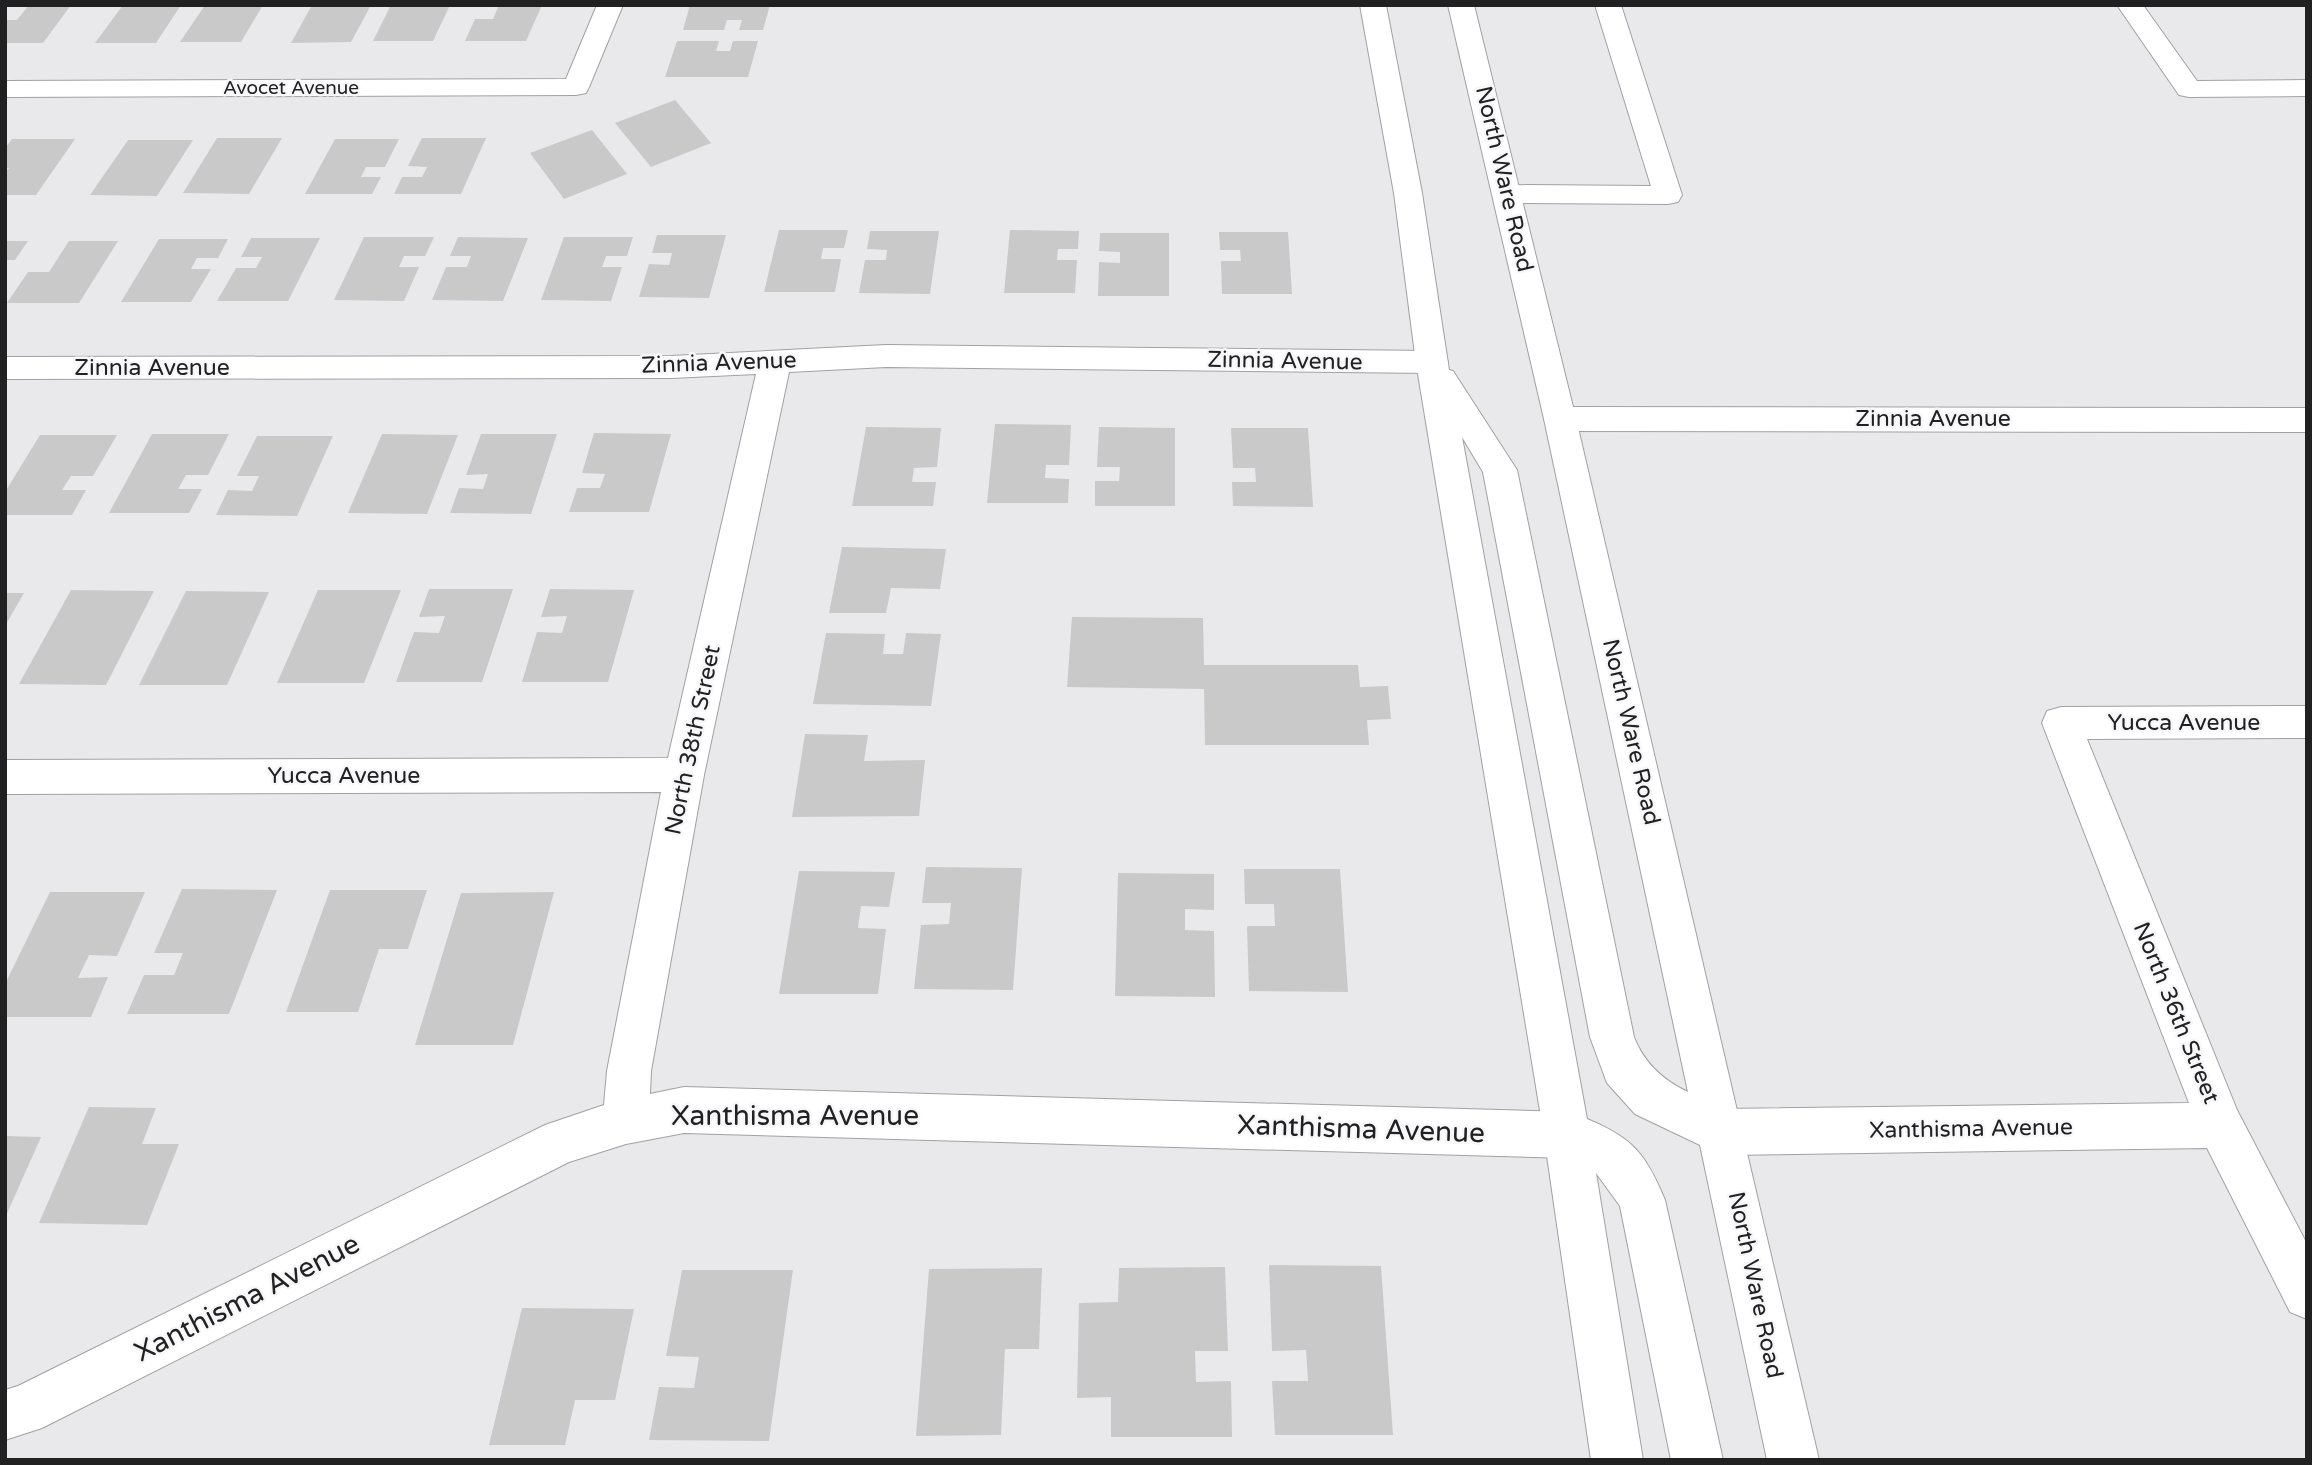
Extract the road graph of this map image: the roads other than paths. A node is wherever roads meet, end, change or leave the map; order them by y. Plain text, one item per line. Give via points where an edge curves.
1 (610, 5) edge
2 (1373, 5) edge
3 (1461, 5) edge
4 (1608, 5) edge
5 (2130, 5) edge
6 (2307, 88) edge
7 (5, 89) edge
8 (1508, 194) junction
9 (775, 362) junction
10 (1432, 362) junction
11 (5, 368) edge
12 (1560, 419) junction
13 (2307, 420) edge
14 (2307, 722) edge
15 (2061, 723) joint
16 (684, 775) junction
17 (5, 777) edge
18 (626, 1121) junction
19 (2220, 1125) junction
20 (1722, 1132) junction
21 (1567, 1135) junction
22 (2307, 1295) edge
23 (5, 1415) edge
24 (1617, 1460) edge
25 (1697, 1460) edge
26 (1793, 1460) edge

1 - 7 street, Avocet Avenue via 576,88
2 - 10 street via 1408,193
3 - 8 street, North Ware Road
4 - 8 street via 1668,195
5 - 6 street via 2189,89
8 - 12 street, North Ware Road
9 - 10 street, Zinnia Avenue via 900,356
9 - 11 street, Zinnia Avenue via 671,367
9 - 16 street, North 38th Street
10 - 20 street via 1500,470 1615,1047 1623,1067 1651,1098
10 - 21 street
12 - 13 street, Zinnia Avenue
12 - 20 street, North Ware Road
14 - 15 street, Yucca Avenue
15 - 19 street, North 36th Street
16 - 17 street, Yucca Avenue
16 - 18 street, North 38th Street via 629,1071
18 - 21 street, Xanthisma Avenue via 684,1110
18 - 23 street, Xanthisma Avenue via 561,1141
19 - 20 street, Xanthisma Avenue
19 - 22 street, North 36th Street
20 - 26 street, North Ware Road
21 - 24 street
21 - 25 street, Xanthisma Avenue via 1602,1146 1625,1169 1642,1200

